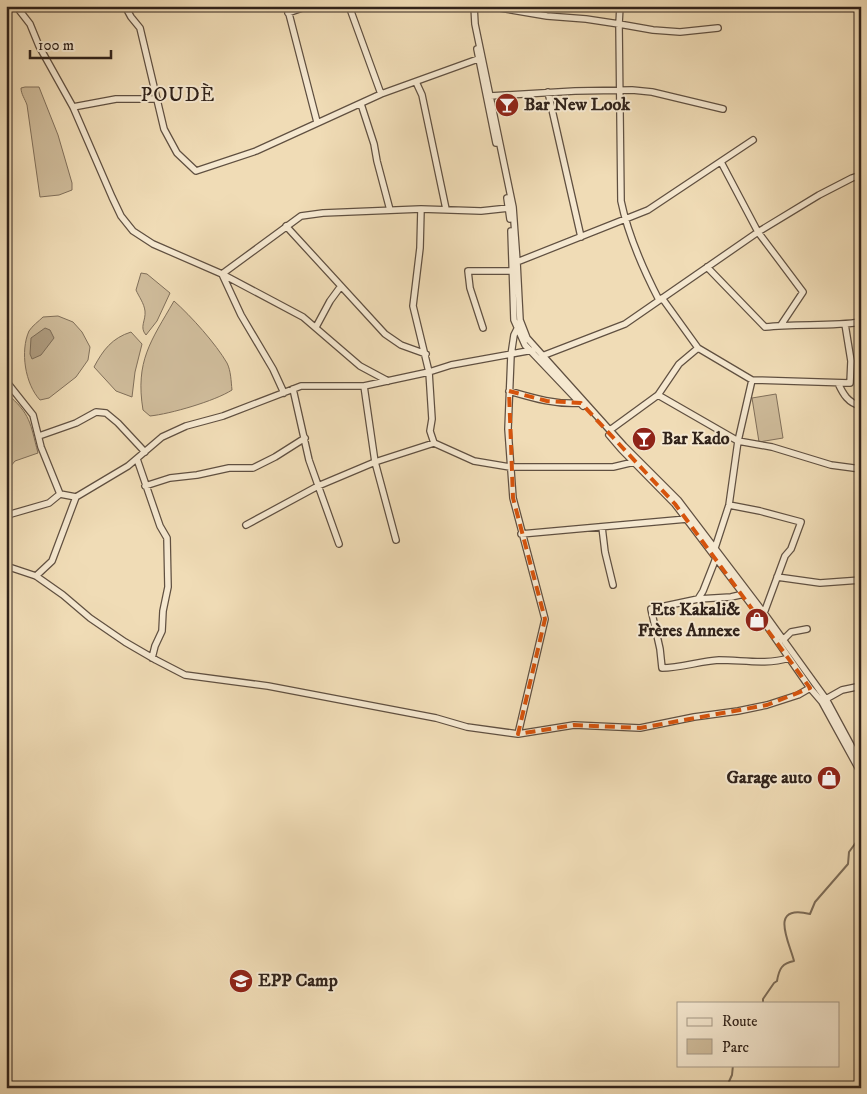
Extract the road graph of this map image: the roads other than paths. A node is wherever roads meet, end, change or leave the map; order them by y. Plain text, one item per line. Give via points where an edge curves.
1 (16, 6) edge
2 (126, 6) edge
3 (308, 6) edge
4 (349, 6) edge
5 (474, 6) edge
6 (488, 6) edge
7 (620, 6) edge
8 (288, 9) edge
9 (475, 24) junction
10 (619, 24) junction
11 (718, 28) dead end
12 (478, 59) junction
13 (416, 82) junction
14 (620, 90) junction
15 (548, 92) junction
16 (381, 94) junction
17 (490, 96) junction
18 (157, 99) junction
19 (361, 104) junction
20 (73, 107) junction
21 (723, 109) dead end
22 (317, 122) junction
23 (753, 140) dead end
24 (721, 162) junction
25 (861, 175) edge
26 (509, 208) junction
27 (421, 209) junction
28 (446, 209) junction
29 (390, 210) junction
30 (625, 220) junction
31 (286, 226) junction
32 (758, 232) junction
33 (581, 237) junction
34 (518, 262) junction
35 (707, 267) junction
36 (513, 271) junction
37 (222, 274) junction
38 (342, 286) junction
39 (661, 299) junction
40 (861, 322) edge
41 (845, 324) junction
42 (782, 325) junction
43 (316, 327) junction
44 (483, 328) dead end
45 (517, 329) junction
46 (698, 348) junction
47 (533, 350) junction
48 (426, 354) junction
49 (511, 355) junction
50 (542, 356) junction
51 (429, 372) junction
52 (752, 380) junction
53 (6, 381) edge
54 (388, 381) junction
55 (838, 383) junction
56 (364, 386) junction
57 (293, 389) junction
58 (509, 391) junction
59 (284, 392) junction
60 (658, 395) junction
61 (581, 403) junction
62 (861, 406) edge
63 (610, 430) junction
64 (39, 436) junction
65 (305, 438) junction
66 (738, 441) junction
67 (434, 443) junction
68 (145, 452) junction
69 (137, 459) junction
70 (375, 462) junction
71 (634, 462) junction
72 (510, 467) junction
73 (861, 469) edge
74 (146, 486) junction
75 (318, 486) junction
76 (60, 494) junction
77 (76, 497) junction
78 (729, 505) junction
79 (6, 519) edge
80 (687, 519) junction
81 (246, 525) dead end
82 (602, 528) junction
83 (521, 534) junction
84 (396, 540) dead end
85 (339, 544) dead end
86 (715, 548) junction
87 (716, 558) junction
88 (6, 566) edge
89 (36, 576) junction
90 (777, 577) junction
91 (861, 580) edge
92 (613, 585) dead end
93 (744, 594) junction
94 (698, 599) junction
95 (764, 613) junction
96 (807, 629) dead end
97 (783, 640) junction
98 (152, 658) junction
99 (789, 658) junction
100 (861, 686) edge
101 (810, 688) junction
102 (826, 699) junction
103 (518, 734) junction
104 (861, 764) edge
105 (861, 773) edge

1 - 20 street via 30,24
2 - 18 street via 140,28
3 - 8 street
4 - 16 street
5 - 9 street
6 - 10 street
7 - 10 street
8 - 22 street
9 - 12 street
9 - 17 street
10 - 11 street via 680,32
10 - 14 street
12 - 13 street
12 - 26 street
13 - 16 street
13 - 28 street via 422,95
14 - 15 street
14 - 21 street via 652,92
14 - 30 street via 621,201
15 - 17 street
15 - 33 street
16 - 19 street
17 - 34 street via 513,207
18 - 20 street via 116,99
18 - 22 street via 164,129 177,153 196,171 256,151
19 - 22 street
19 - 29 street
20 - 37 street via 112,197 133,231 153,244
23 - 24 street
24 - 30 street via 648,210
24 - 32 street
25 - 32 street via 819,195
26 - 28 street via 481,211
26 - 36 street
27 - 28 street
27 - 29 street
27 - 48 street via 413,306
29 - 31 street via 307,215
30 - 33 street
30 - 39 street via 645,273
31 - 37 street
31 - 38 street
32 - 35 street
32 - 42 street via 803,292
33 - 34 street
34 - 47 street via 520,320
35 - 39 street
35 - 42 street via 765,327
36 - 44 street via 468,271
36 - 45 street
37 - 43 street via 280,303
37 - 59 street
38 - 43 street
38 - 48 street via 384,334 401,345
39 - 46 street
39 - 50 street via 625,324
40 - 41 street
41 - 42 street
41 - 55 street via 851,362 850,383
43 - 54 street via 360,366
45 - 47 street
45 - 49 street
46 - 52 street
46 - 60 street via 679,364
47 - 49 street
47 - 50 street
47 - 61 street
48 - 51 street
49 - 51 street via 498,355
49 - 58 street
50 - 63 street
51 - 54 street
51 - 67 street via 430,431
52 - 55 street
52 - 66 street
53 - 64 street via 33,415
54 - 56 street
55 - 62 street via 845,397
56 - 57 street via 317,385
56 - 70 street
57 - 59 street
57 - 65 street
58 - 61 street via 547,402
58 - 72 street
59 - 68 street via 223,416 186,426 162,437
60 - 63 street
60 - 66 street
61 - 71 street
63 - 86 street via 678,500
64 - 68 street via 96,412 106,413
64 - 76 street
65 - 74 street via 252,468 229,468 164,479
65 - 75 street
66 - 73 street via 772,447 831,465
66 - 78 street
67 - 70 street
67 - 72 street via 474,461
68 - 69 street
69 - 74 street
69 - 77 street
70 - 75 street
70 - 84 street
71 - 72 street via 613,467
71 - 80 street
72 - 83 street
74 - 98 street via 167,538 168,587 162,631
75 - 81 street
75 - 85 street
76 - 77 street
76 - 79 street via 49,503 11,514
77 - 89 street via 52,561
78 - 86 street
78 - 90 street via 800,522
80 - 82 street
80 - 87 street
82 - 83 street
82 - 92 street
83 - 103 street via 545,618
86 - 95 street
87 - 93 street
87 - 94 street
88 - 89 street
89 - 98 street via 90,618
90 - 91 street via 820,582
90 - 95 street
93 - 94 street
93 - 99 street
94 - 99 street via 651,608 662,668 719,660 764,662
95 - 97 street
96 - 97 street via 791,632
97 - 102 street
98 - 103 street via 185,675 268,686 436,718 467,728
99 - 101 street
100 - 102 street via 842,690
101 - 103 street via 798,695 760,706 640,728 574,725
101 - 105 street via 822,702
102 - 104 street

